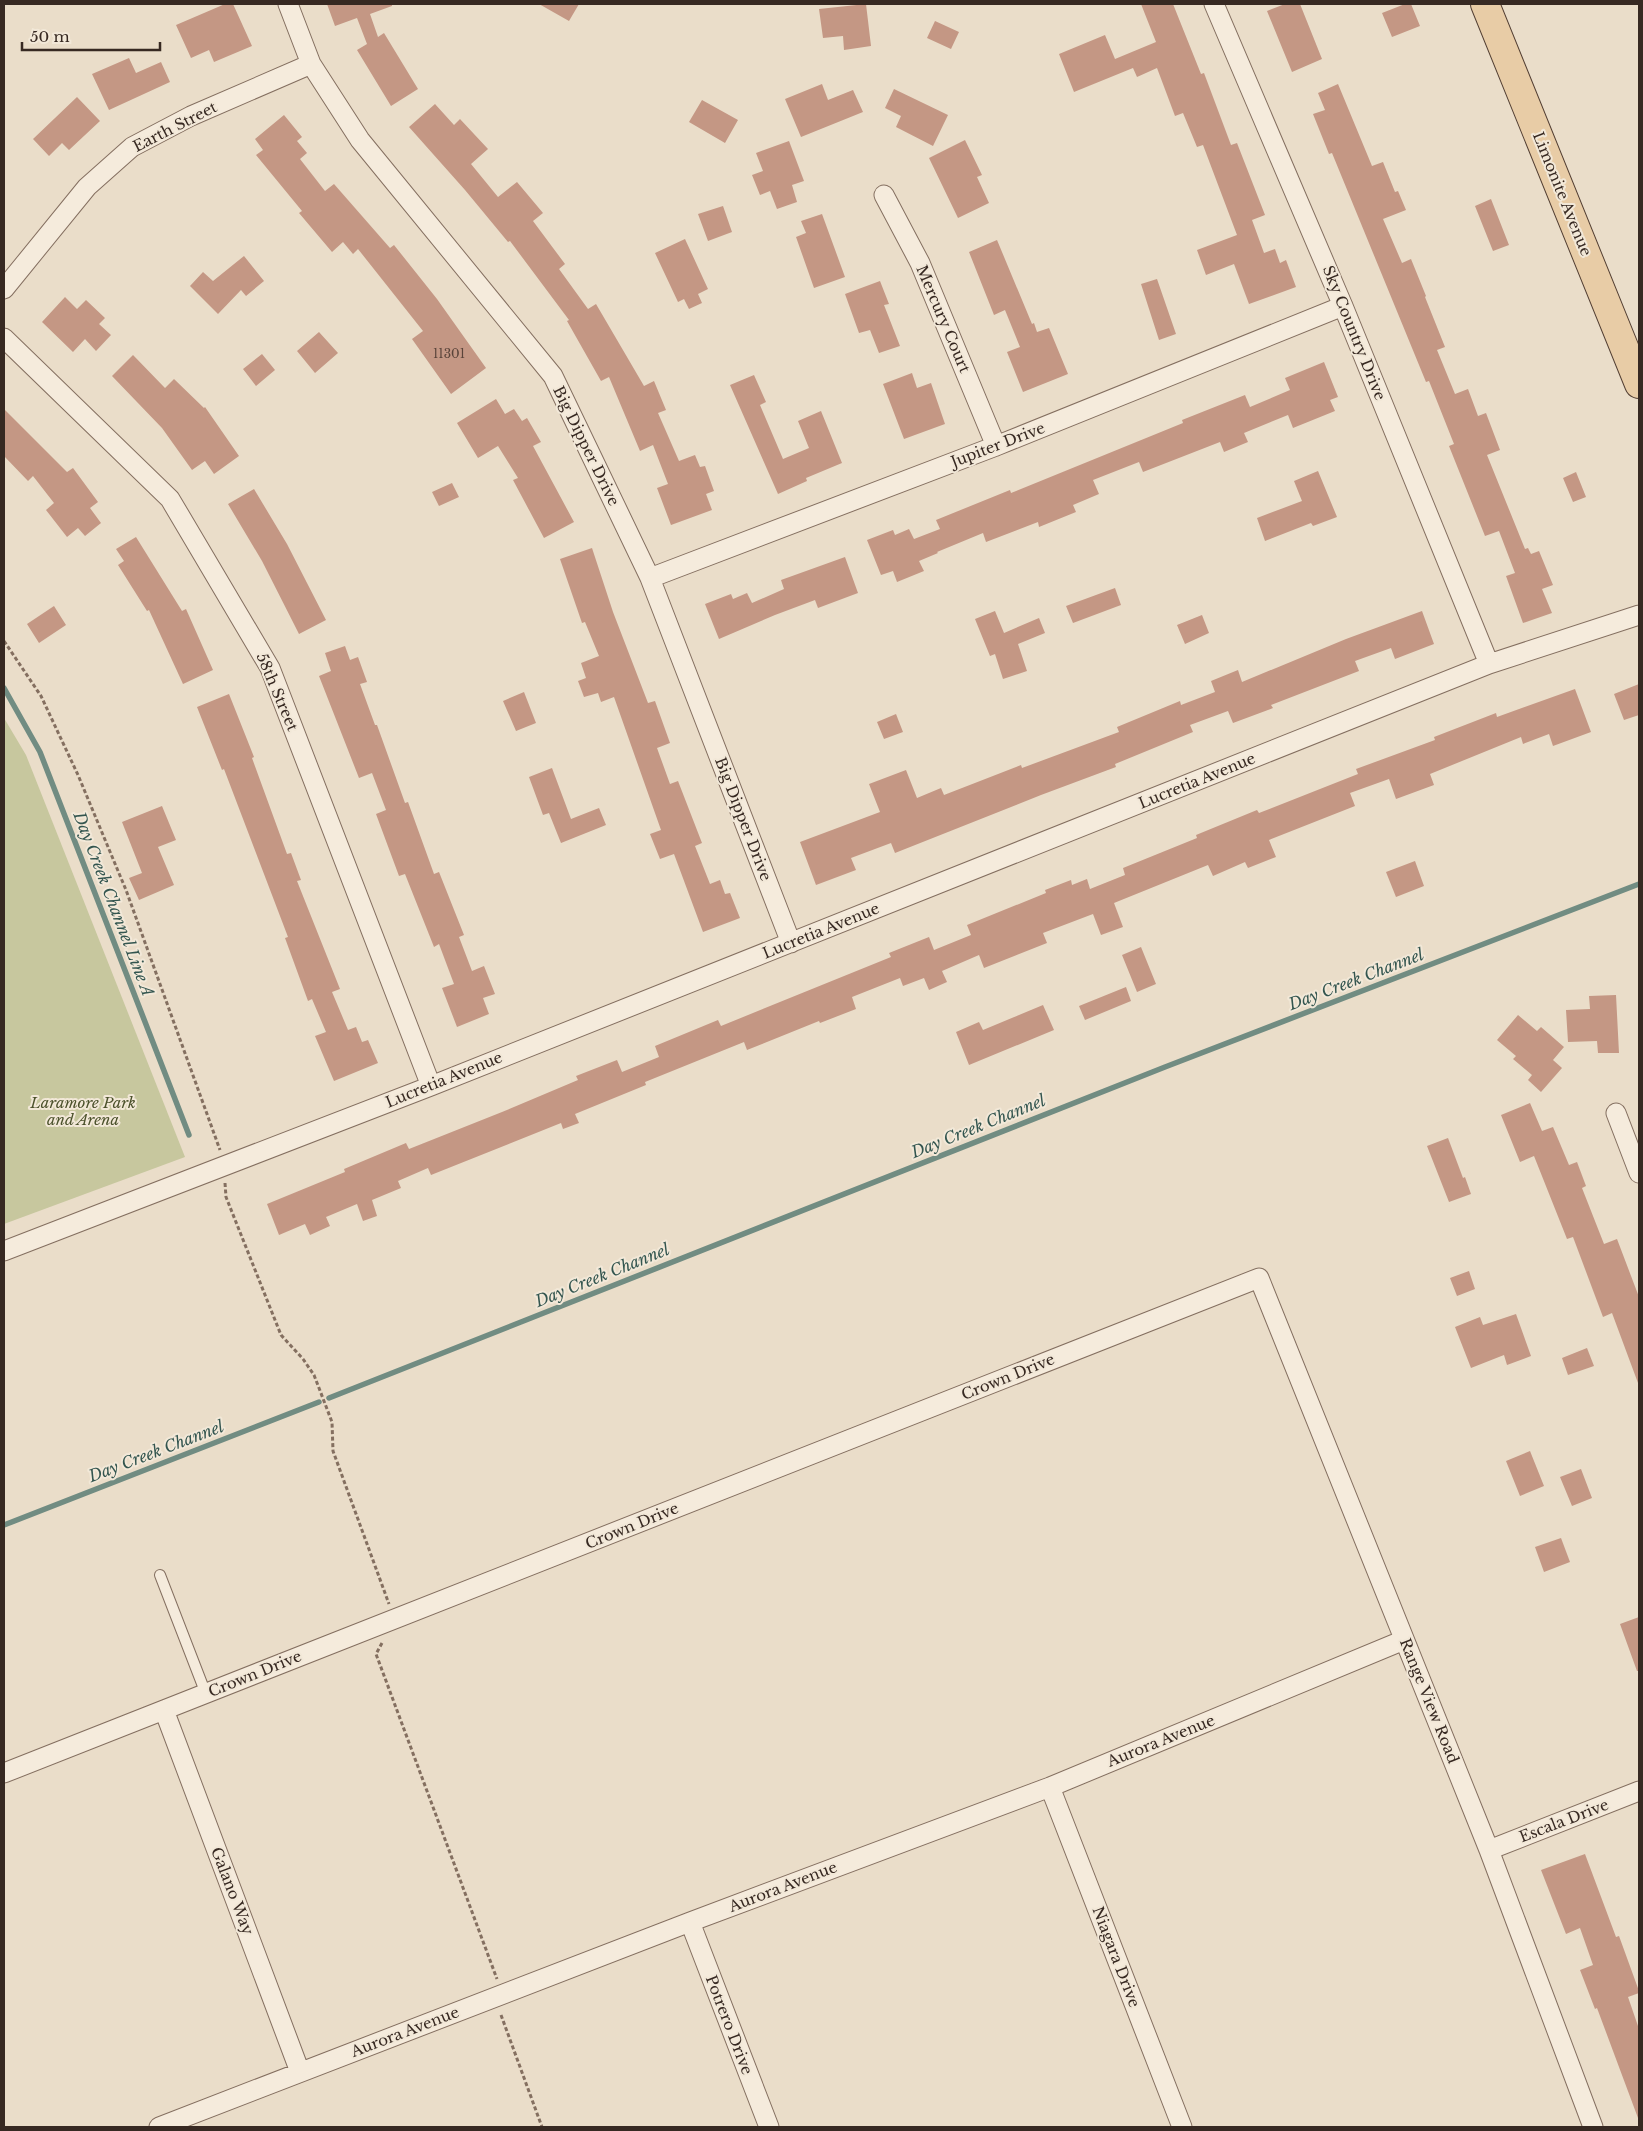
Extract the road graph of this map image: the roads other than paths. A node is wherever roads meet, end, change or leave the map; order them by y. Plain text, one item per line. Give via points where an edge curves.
1 (288, 4) edge
2 (1214, 4) edge
3 (1485, 4) edge
4 (311, 64) junction
5 (884, 195) dead end
6 (4, 289) edge
7 (1343, 306) junction
8 (4, 338) edge
9 (1639, 384) edge
10 (996, 446) junction
11 (650, 578) junction
12 (1639, 615) edge
13 (1489, 664) junction
14 (791, 943) junction
15 (431, 1086) junction
16 (1616, 1113) dead end
17 (1639, 1173) edge
18 (4, 1251) edge
19 (1259, 1278) joint
20 (160, 1575) dead end
21 (1404, 1640) junction
22 (206, 1694) junction
23 (164, 1710) junction
24 (4, 1773) edge
25 (1050, 1786) junction
26 (1639, 1791) edge
27 (1489, 1850) junction
28 (690, 1922) junction
29 (300, 2072) junction
30 (159, 2127) edge
31 (769, 2127) edge
32 (1182, 2127) edge
33 (1593, 2127) edge

1 - 4 street, Big Dipper Drive
2 - 7 street, Sky Country Drive
3 - 9 main road, Limonite Avenue
4 - 6 street, Earth Street via 191,116 132,147 87,188
4 - 11 street, Big Dipper Drive via 360,140 553,376
5 - 10 street, Mercury Court via 920,263
7 - 10 street, Jupiter Drive
7 - 13 street, Sky Country Drive
8 - 15 street, 58th Street via 170,500 270,668
10 - 11 street, Jupiter Drive
11 - 14 street, Big Dipper Drive
12 - 13 street, Lucretia Avenue
13 - 14 street, Lucretia Avenue
14 - 15 street, Lucretia Avenue
15 - 18 street, Lucretia Avenue
16 - 17 street
19 - 21 street, Range View Road
19 - 22 street, Crown Drive
20 - 22 lane
21 - 25 street, Aurora Avenue
21 - 27 street, Range View Road
22 - 23 street, Crown Drive
23 - 24 street, Crown Drive
23 - 29 street, Galano Way
25 - 28 street, Aurora Avenue
25 - 32 street, Niagara Drive
26 - 27 street, Escala Drive
27 - 33 street, Range View Road
28 - 29 street, Aurora Avenue
28 - 31 street, Potrero Drive
29 - 30 street, Aurora Avenue

